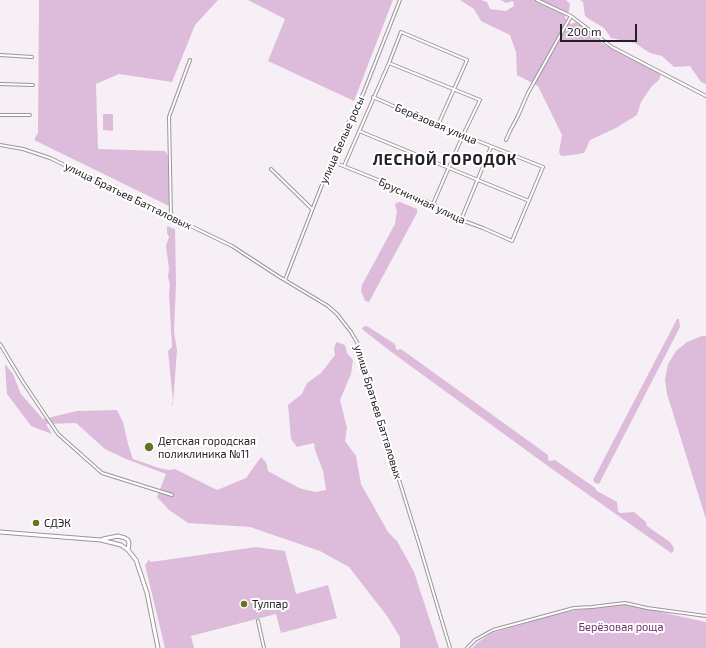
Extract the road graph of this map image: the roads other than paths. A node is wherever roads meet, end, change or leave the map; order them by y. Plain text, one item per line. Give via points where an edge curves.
1 (399, 0) edge
2 (537, 0) edge
3 (571, 16) junction
4 (0, 55) edge
5 (32, 57) dead end
6 (190, 60) dead end
7 (389, 64) junction
8 (0, 84) edge
9 (33, 85) dead end
10 (454, 89) junction
11 (706, 96) edge
12 (373, 97) junction
13 (0, 115) edge
14 (30, 115) dead end
15 (438, 125) junction
16 (359, 131) junction
17 (463, 135) junction
18 (506, 140) dead end
19 (0, 145) edge
20 (491, 146) junction
21 (332, 161) junction
22 (344, 166) junction
23 (271, 169) dead end
24 (449, 169) junction
25 (478, 180) junction
26 (529, 201) junction
27 (433, 204) junction
28 (312, 209) junction
29 (171, 217) junction
30 (461, 220) junction
31 (285, 280) junction
32 (0, 344) edge
33 (172, 495) dead end
34 (0, 532) edge
35 (101, 540) junction
36 (128, 550) junction
37 (706, 616) edge
38 (258, 621) dead end
39 (158, 648) edge
40 (264, 648) edge
41 (450, 648) edge
42 (467, 648) edge

1 - 21 street, улица Белые росы via 363,94 352,112
2 - 3 street
3 - 11 street via 612,47
3 - 18 street via 528,93
4 - 5 street
6 - 29 street via 169,117
7 - 10 street
7 - 10 street via 401,32 467,60
7 - 12 street
8 - 9 street
10 - 15 street
10 - 17 street via 480,100
12 - 15 street, Берёзовая улица
12 - 16 street
13 - 14 street
15 - 17 street, Берёзовая улица
16 - 22 street
16 - 24 street
17 - 20 street, Берёзовая улица
17 - 24 street
19 - 29 street, улица Братьев Батталовых via 50,158
20 - 25 street
20 - 26 street, Берёзовая улица via 543,167
21 - 22 street, Брусничная улица
21 - 28 street, улица Белые росы
22 - 27 street, Брусничная улица
23 - 28 street
24 - 25 street
24 - 27 street
25 - 26 street
25 - 30 street
26 - 30 street, Брусничная улица via 512,241
27 - 30 street, Брусничная улица
28 - 31 street, улица Белые росы
29 - 31 street, улица Братьев Батталовых via 232,246
31 - 41 street, улица Братьев Батталовых via 328,306 337,314 358,344
32 - 33 street via 58,434 102,473
34 - 35 street
35 - 36 street via 121,545
35 - 36 street via 118,536 125,538 130,543
36 - 39 street via 136,560 147,593
37 - 42 street via 625,603 574,608 493,630 475,640
38 - 40 street

